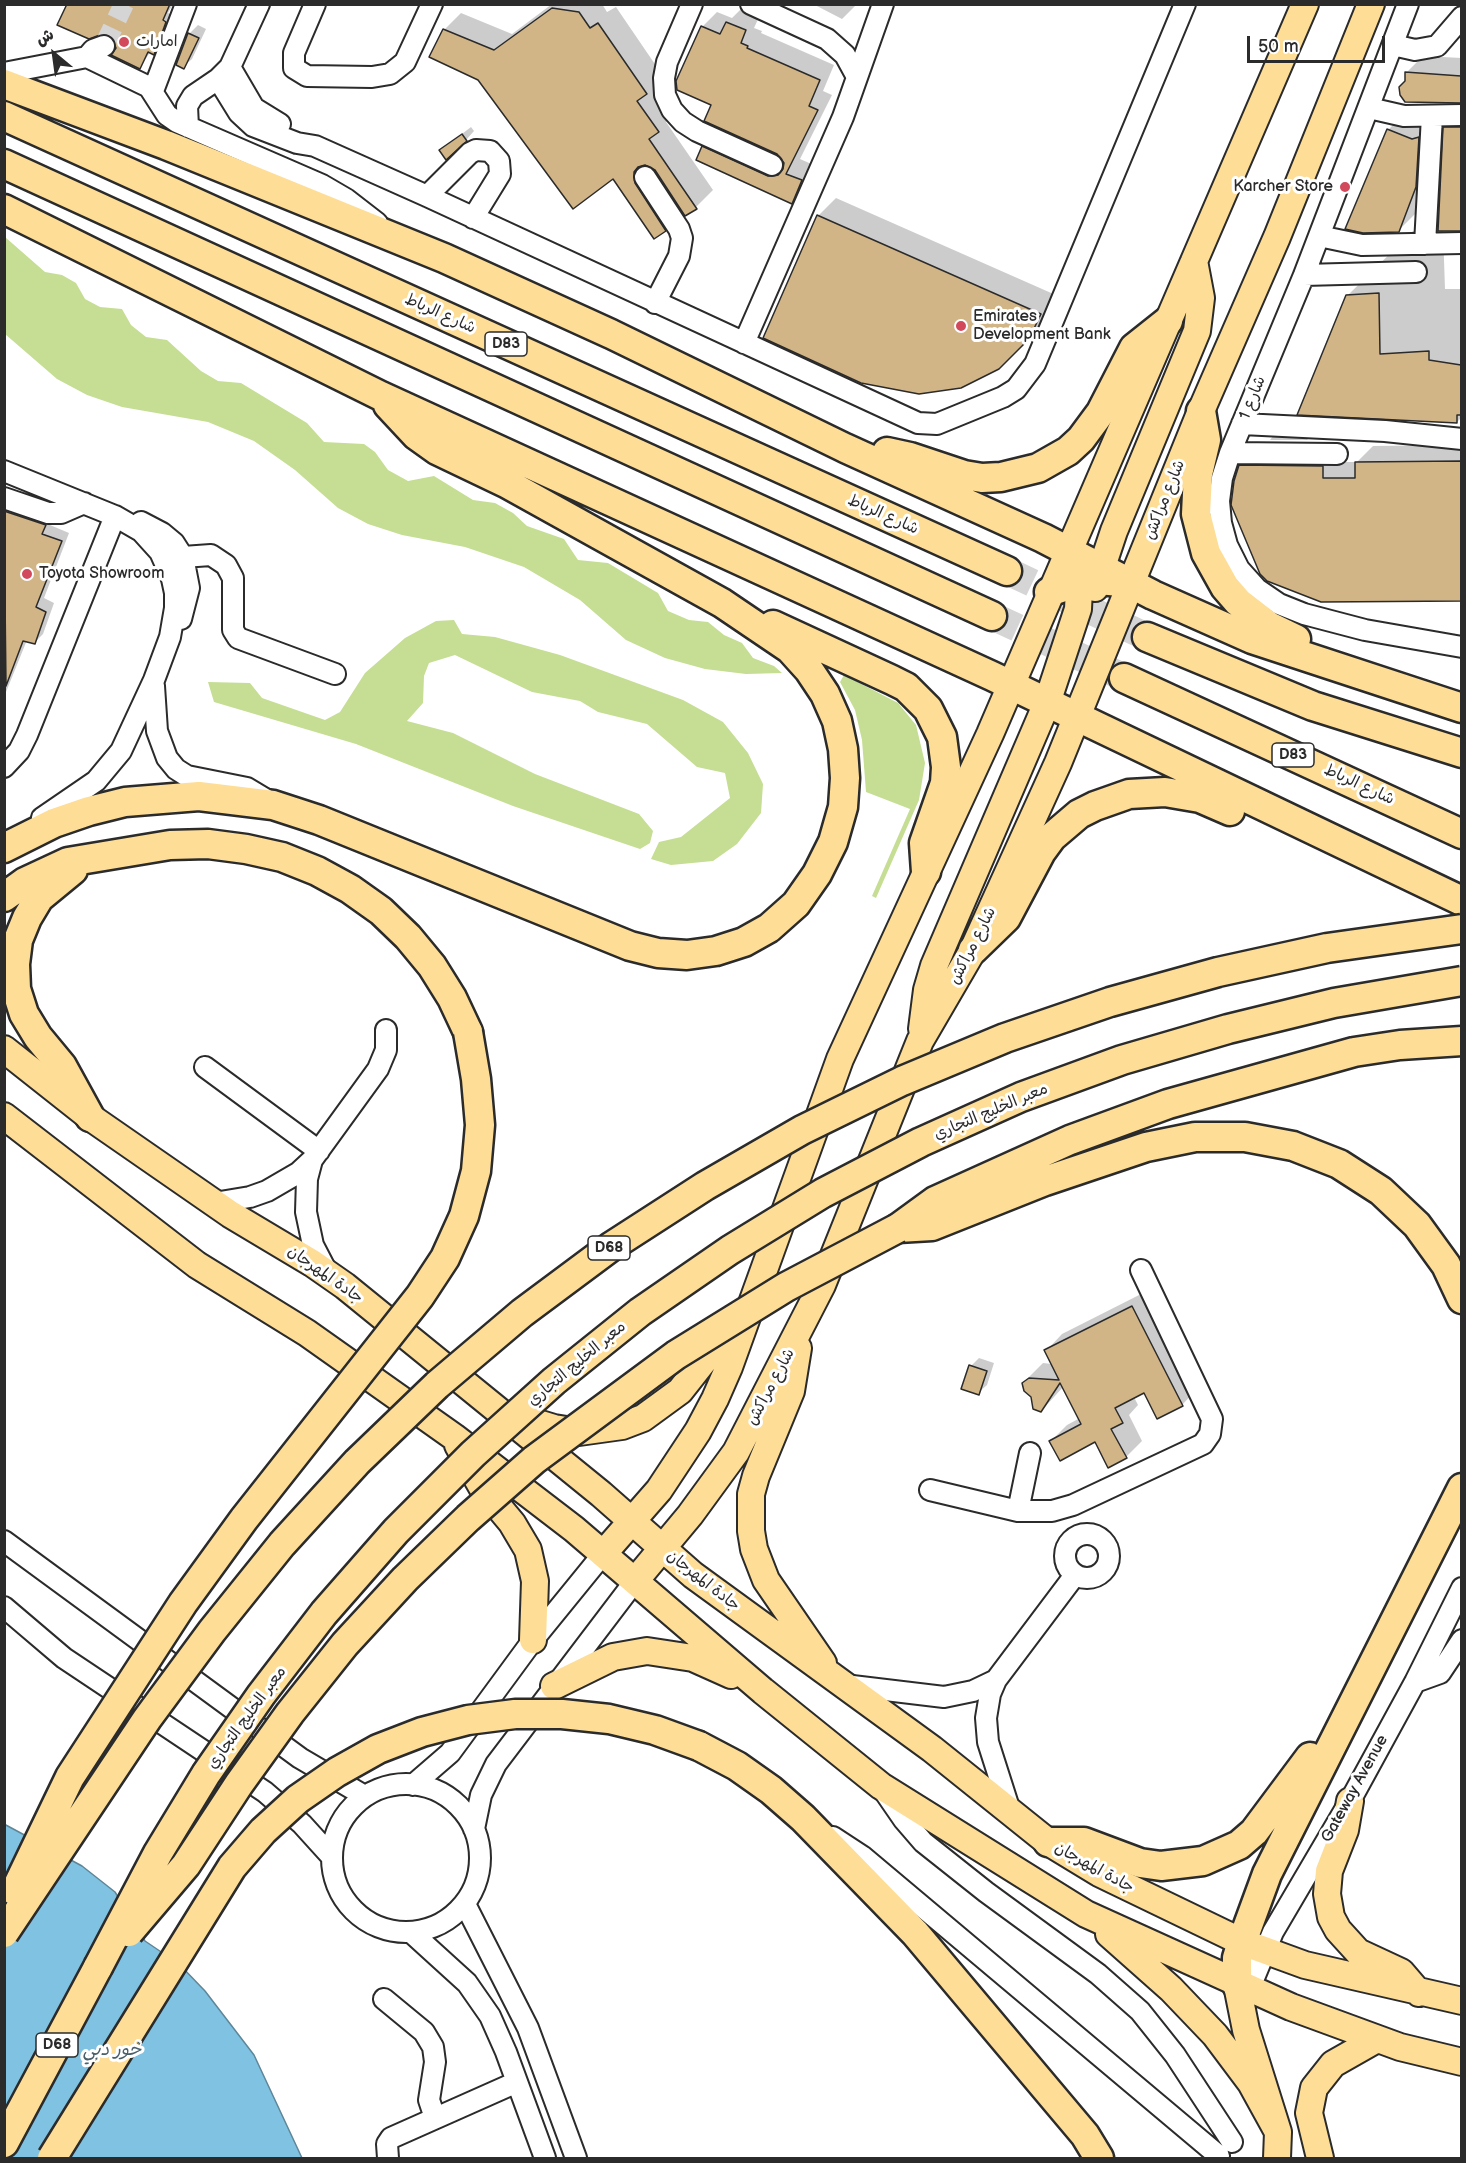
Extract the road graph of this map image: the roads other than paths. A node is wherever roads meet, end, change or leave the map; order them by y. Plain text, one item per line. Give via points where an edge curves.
1 (186, 4) edge
2 (259, 4) edge
3 (315, 4) edge
4 (432, 4) edge
5 (692, 4) edge
6 (751, 4) edge
7 (883, 4) edge
8 (1185, 4) edge
9 (1305, 4) edge
10 (1352, 4) edge
11 (1371, 4) edge
12 (1408, 4) edge
13 (1461, 17) edge
14 (873, 30) junction
15 (826, 39) junction
16 (1393, 45) junction
17 (104, 46) tunnel mouth
18 (1351, 55) junction
19 (87, 57) junction
20 (4, 73) edge
21 (224, 73) junction
22 (857, 77) junction
23 (4, 84) edge
24 (153, 91) junction
25 (1369, 108) junction
26 (1461, 115) edge
27 (4, 116) edge
28 (1432, 116) junction
29 (188, 127) junction
30 (4, 164) edge
31 (772, 165) dead end
32 (645, 177) dead end
33 (428, 196) junction
34 (4, 209) edge
35 (472, 218) junction
36 (390, 235) junction
37 (1319, 237) junction
38 (1461, 243) edge
39 (1425, 244) junction
40 (1194, 261) junction
41 (1416, 272) dead end
42 (1304, 275) junction
43 (655, 303) junction
44 (1168, 321) junction
45 (744, 343) junction
46 (381, 396) junction
47 (1201, 411) junction
48 (1242, 424) junction
49 (1461, 440) edge
50 (845, 448) junction
51 (1230, 453) junction
52 (1336, 454) dead end
53 (4, 471) edge
54 (4, 498) edge
55 (84, 503) junction
56 (115, 516) junction
57 (1069, 552) junction
58 (183, 557) junction
59 (1007, 571) tunnel mouth
60 (1092, 576) junction
61 (1131, 584) junction
62 (1049, 592) junction
63 (722, 603) junction
64 (992, 616) tunnel mouth
65 (170, 636) junction
66 (1147, 637) tunnel mouth
67 (1461, 647) edge
68 (335, 674) dead end
69 (1124, 678) tunnel mouth
70 (154, 680) junction
71 (1011, 685) junction
72 (1401, 690) junction
73 (1047, 703) junction
74 (1461, 708) edge
75 (1076, 717) junction
76 (1461, 753) edge
77 (4, 767) edge
78 (273, 805) junction
79 (1287, 819) junction
80 (1461, 834) edge
81 (12, 844) edge
82 (99, 857) junction
83 (926, 872) junction
84 (4, 897) edge
85 (1461, 901) edge
86 (1461, 929) edge
87 (973, 950) junction
88 (1461, 981) edge
89 (386, 1030) dead end
90 (920, 1041) junction
91 (1461, 1041) edge
92 (4, 1049) edge
93 (205, 1067) dead end
94 (4, 1116) edge
95 (90, 1117) junction
96 (315, 1155) junction
97 (214, 1203) junction
98 (898, 1228) junction
99 (1141, 1270) dead end
100 (328, 1274) junction
101 (754, 1296) junction
102 (1461, 1299) edge
103 (800, 1331) junction
104 (500, 1412) junction
105 (454, 1437) junction
106 (1030, 1453) dead end
107 (1461, 1488) edge
108 (930, 1490) dead end
109 (1073, 1505) junction
110 (1018, 1511) junction
111 (632, 1521) junction
112 (1082, 1535) junction
113 (4, 1541) edge
114 (662, 1548) junction
115 (603, 1554) junction
116 (1075, 1575) junction
117 (635, 1581) junction
118 (1461, 1588) edge
119 (4, 1607) edge
120 (533, 1640) junction
121 (1461, 1640) edge
122 (996, 1680) junction
123 (1364, 1682) junction
124 (1415, 1682) junction
125 (838, 1683) junction
126 (554, 1686) junction
127 (763, 1691) junction
128 (413, 1785) junction
129 (881, 1786) junction
130 (363, 1795) junction
131 (1350, 1801) junction
132 (1010, 1811) junction
133 (803, 1818) junction
134 (474, 1829) junction
135 (1048, 1842) junction
136 (331, 1856) junction
137 (465, 1904) junction
138 (1086, 1914) junction
139 (4, 1915) edge
140 (4, 1933) edge
141 (412, 1933) junction
142 (1253, 1946) junction
143 (98, 1967) junction
144 (1243, 1988) junction
145 (1419, 1993) junction
146 (384, 1999) dead end
147 (1461, 2001) edge
148 (1377, 2039) junction
149 (1461, 2062) edge
150 (517, 2082) junction
151 (435, 2118) junction
152 (1278, 2132) junction
153 (1232, 2142) dead end
154 (4, 2143) edge
155 (1219, 2156) dead end
156 (1321, 2156) edge
157 (52, 2158) edge
158 (388, 2158) edge
159 (545, 2158) edge
160 (576, 2158) edge
161 (1099, 2158) edge
162 (1277, 2158) edge

1 - 24 street
2 - 21 street
3 - 4 street via 294,53 294,68 308,76 372,78 390,74 405,62
5 - 31 street via 664,78 665,95 672,110 697,131
6 - 15 street
7 - 14 street
8 - 45 street via 1035,364 1016,389 955,418 937,424 918,423
9 - 40 main road
10 - 18 main road
11 - 18 main road, شارع مراكش
12 - 16 street, شارع 1
13 - 16 street via 1437,46 1415,50
14 - 15 street via 851,41
14 - 22 street
15 - 22 street via 845,56
16 - 25 street, شارع 1
17 - 19 street
18 - 47 main road, شارع مراكش
19 - 20 street
19 - 24 street
21 - 29 street via 193,96 187,106
21 - 33 street via 239,113 253,126 289,141 315,146
22 - 45 street
23 - 36 highway
24 - 29 street via 167,115
25 - 28 street via 1393,115
25 - 37 street, شارع 1
26 - 28 street
27 - 59 highway, شارع الرباط / D83
28 - 39 street
29 - 36 street via 322,185
30 - 64 highway
32 - 43 street via 682,238 679,256
33 - 35 street
33 - 35 street via 470,153 490,151 499,161 500,174
34 - 46 highway
35 - 43 street
36 - 50 highway via 611,334
37 - 39 street via 1355,244
37 - 42 street, شارع 1
38 - 39 street
40 - 44 main road
40 - 60 main road via 1201,298 1197,331
41 - 42 street
42 - 48 street, شارع 1
43 - 45 street
44 - 50 highway via 1134,348 1101,412 1081,439 1038,468 982,478 901,454
44 - 57 main road
46 - 63 highway via 397,417 437,450 516,488
46 - 71 highway
47 - 61 main road, شارع مراكش
47 - 72 highway via 1206,440 1198,474 1196,514 1206,553 1225,587 1269,626
48 - 49 street via 1385,431
48 - 51 street, شارع 1
50 - 57 highway
51 - 52 street
51 - 67 street, شارع 1 via 1219,501 1221,524 1239,569 1257,589 1304,614 1365,630
53 - 55 street
54 - 55 street via 48,513 61,513
55 - 56 street
56 - 58 street via 147,524 162,533
56 - 65 street via 141,531 167,565 175,600
56 - 77 street via 27,735
57 - 60 highway
57 - 62 main road
58 - 65 street via 189,588 181,619
58 - 68 street via 211,555 226,565 233,578 233,630 238,638
60 - 61 highway
60 - 62 highway
60 - 73 main road
60 - 75 main road via 1070,663
61 - 72 highway via 1252,639
61 - 75 main road, شارع مراكش
62 - 71 main road
63 - 78 highway via 790,649 809,670 837,721 845,769 843,807 833,842 817,874 796,904 769,928 744,942 687,955 630,946
63 - 83 highway via 906,687 928,709 942,737 946,767 945,783 924,843
65 - 70 street
66 - 76 highway via 1313,706
69 - 80 highway, شارع الرباط / D83
70 - 78 street via 157,731 167,759 176,769 187,776 247,788
70 - 81 street via 128,738 109,766 81,794 48,814
71 - 73 highway
71 - 83 main road
72 - 74 highway
73 - 75 highway
73 - 90 main road via 934,966
75 - 79 highway
75 - 87 main road, شارع مراكش
78 - 81 highway via 199,796 152,799 89,811
79 - 85 highway
79 - 87 highway via 1247,817 1200,798 1165,792 1112,798 1079,814 1052,837 1006,918
82 - 84 highway via 47,869
82 - 95 highway via 55,882 39,898 18,940 15,964 16,989 24,1014 62,1066
82 - 139 highway, bridge via 170,845 208,844 273,855 317,871 381,911 437,974 468,1032 480,1125 476,1171 464,1216 445,1258 420,1296 244,1519 129,1682 61,1795
83 - 101 main road via 840,1059
86 - 140 highway, D68, bridge via 1327,948 1218,972 1110,1002 1005,1038 902,1081 802,1130 705,1185 612,1246 522,1313 437,1385 357,1462 282,1544 147,1719
87 - 90 main road, شارع مراكش
88 - 143 highway, معبر الخليج التجاري / D68, bridge via 1334,1003 1228,1029 1122,1060 1021,1097 921,1142 823,1193 640,1312 554,1381 473,1454 396,1531 324,1613 206,1774 158,1853
89 - 96 street via 386,1050 378,1069
90 - 103 main road, شارع مراكش
91 - 98 highway via 1354,1052 1168,1104 1070,1140 955,1191 928,1204
92 - 95 main road, جادة المهرجان
93 - 96 street
94 - 105 main road via 197,1265 307,1333
95 - 97 main road, جادة المهرجان
96 - 97 street via 298,1173 267,1191
96 - 100 street via 306,1212 313,1245
97 - 100 main road, جادة المهرجان
98 - 102 highway via 932,1226 1045,1181 1146,1147 1195,1137 1245,1137 1293,1146 1340,1164 1381,1191 1417,1225 1446,1265
98 - 143 highway, bridge via 786,1287 675,1355 534,1460 468,1518 345,1644 290,1713 186,1865
99 - 109 street via 1212,1419 1212,1429 1208,1440 1198,1447
100 - 104 main road, جادة المهرجان
101 - 104 main road via 680,1391 643,1418 622,1426 579,1432
101 - 111 main road via 729,1367 698,1431 659,1490
103 - 114 main road, شارع مراكش via 736,1452
103 - 125 main road via 795,1381 756,1476 751,1531 766,1580
104 - 111 main road, جادة المهرجان
105 - 115 main road
105 - 120 main road via 482,1487 528,1550 536,1581
106 - 110 street
107 - 123 highway
108 - 110 street
109 - 110 street via 1052,1511
109 - 112 street
111 - 114 main road, جادة المهرجان
111 - 115 main road
112 - 116 street via 1066,1549 1066,1564
112 - 116 street via 1102,1540 1108,1560 1096,1576
113 - 130 street via 305,1762
114 - 117 main road, شارع مراكش
114 - 125 main road, جادة المهرجان
115 - 117 main road
115 - 120 street
116 - 122 street
117 - 126 street, شارع مراكش
117 - 127 main road
118 - 124 street, Gateway Avenue
119 - 136 street via 64,1658 265,1792
120 - 128 street via 450,1753
121 - 124 street via 1440,1673
122 - 125 street via 973,1691 944,1696
122 - 132 street via 987,1706 986,1730
123 - 135 highway via 1267,1817 1239,1845 1222,1854 1182,1865 1161,1866 1140,1863 1084,1842
123 - 142 highway via 1267,1874
124 - 131 street, Gateway Avenue
125 - 132 main road, جادة المهرجان via 932,1749
126 - 127 main road via 613,1658 663,1651 693,1658
126 - 134 street, شارع مراكش via 492,1771 481,1795
127 - 129 main road
128 - 130 street via 387,1786
128 - 134 street via 442,1796 460,1810
129 - 138 main road
129 - 153 street via 923,1842 1098,1974 1140,2011 1159,2032
130 - 136 street via 339,1822
131 - 142 street, Gateway Avenue
131 - 145 main road via 1345,1830 1327,1882 1331,1917 1358,1952 1401,1972
132 - 135 main road, جادة المهرجان
133 - 155 street via 862,1856
133 - 157 highway, bridge via 737,1766 699,1746 609,1719 515,1714 468,1720 378,1749 298,1799 232,1866
133 - 161 highway via 934,1954 1085,2135
134 - 137 street via 479,1868
135 - 142 main road, جادة المهرجان via 1099,1873
136 - 141 street via 337,1883 351,1906 373,1923
137 - 141 street via 443,1923
137 - 160 street via 528,2028
138 - 144 main road
138 - 152 main road via 1171,1989 1215,2035 1251,2083
141 - 150 street via 454,1969 479,1999 499,2033
142 - 144 highway via 1238,1958
142 - 145 main road, جادة المهرجان via 1305,1965
143 - 154 highway, معبر الخليج التجاري / D68
144 - 148 main road
144 - 152 main road via 1246,2030
145 - 147 main road, جادة المهرجان
146 - 151 street via 424,2032 433,2047 435,2062 429,2100
148 - 149 main road
148 - 156 main road via 1333,2064 1314,2088 1309,2113
150 - 151 street
150 - 159 street
151 - 158 street via 391,2138 387,2144
152 - 162 main road

